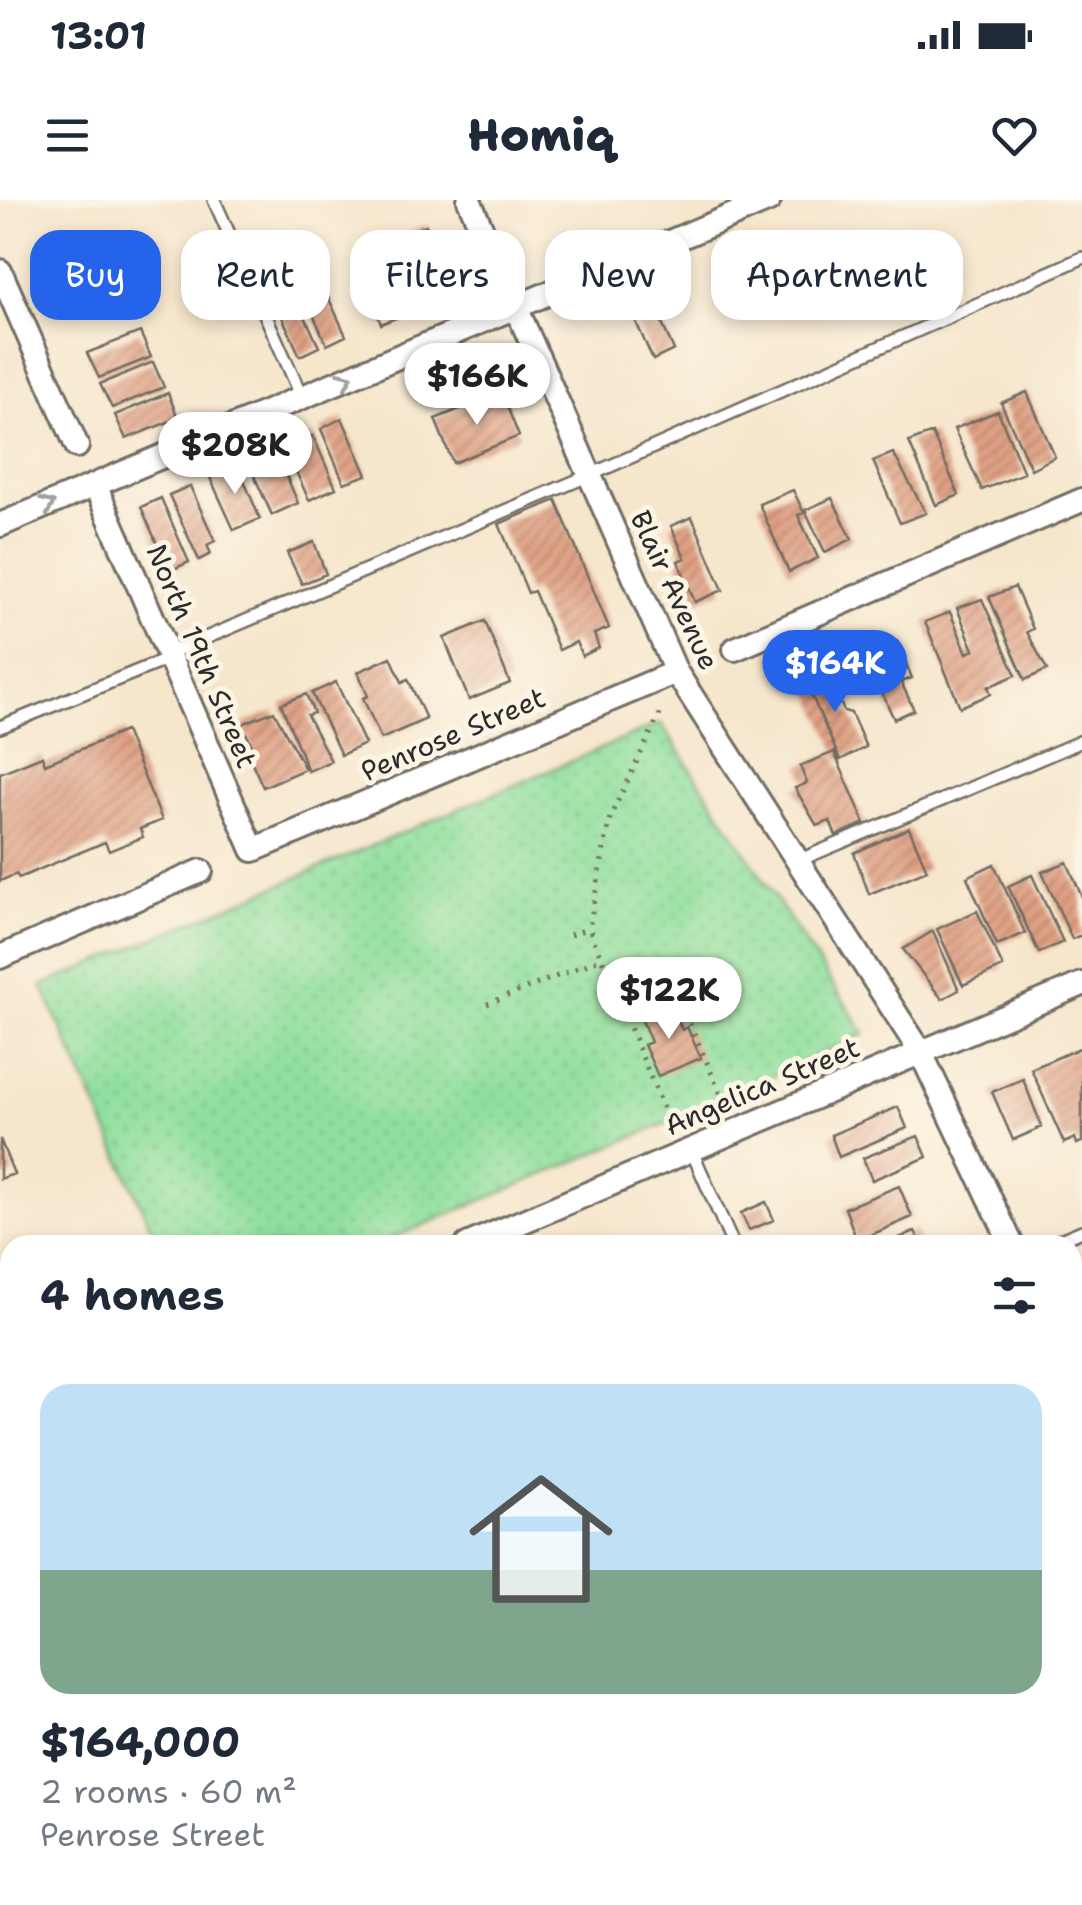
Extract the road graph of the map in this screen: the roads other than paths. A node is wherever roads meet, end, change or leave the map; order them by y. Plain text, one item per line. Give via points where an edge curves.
1 (214, 200) edge
2 (470, 200) edge
3 (769, 200) edge
4 (483, 230) edge
5 (1082, 258) edge
6 (0, 271) edge
7 (525, 304) edge
8 (487, 320) edge
9 (521, 320) edge
10 (302, 397) junction
11 (78, 446) dead end
12 (590, 476) junction
13 (95, 485) junction
14 (1082, 500) edge
15 (0, 525) edge
16 (735, 649) dead end
17 (169, 656) junction
18 (676, 672) junction
19 (0, 727) edge
20 (1082, 740) edge
21 (253, 850) joint
22 (795, 862) junction
23 (200, 871) dead end
24 (0, 957) edge
25 (1082, 984) edge
26 (920, 1051) junction
27 (691, 1150) junction
28 (491, 1235) edge
29 (729, 1235) edge
30 (1007, 1235) edge

1 - 10 lane
2 - 4 street, Blair Avenue
3 - 7 street
5 - 12 lane
6 - 11 street
10 -> 8 street
9 - 12 street, Blair Avenue
10 - 13 street
12 - 17 lane
12 - 18 street, Blair Avenue
15 -> 13 street
13 - 17 street, North 19th Street
14 - 16 street
17 - 19 lane
17 - 21 street, North 19th Street
18 - 21 street, Penrose Street
18 - 22 street, Blair Avenue
20 - 22 lane
22 - 26 street, Blair Avenue
23 - 24 street
25 - 26 street, Angelica Street
26 - 27 street, Angelica Street
26 - 30 street, Blair Avenue
27 - 28 street, Angelica Street
27 - 29 lane

